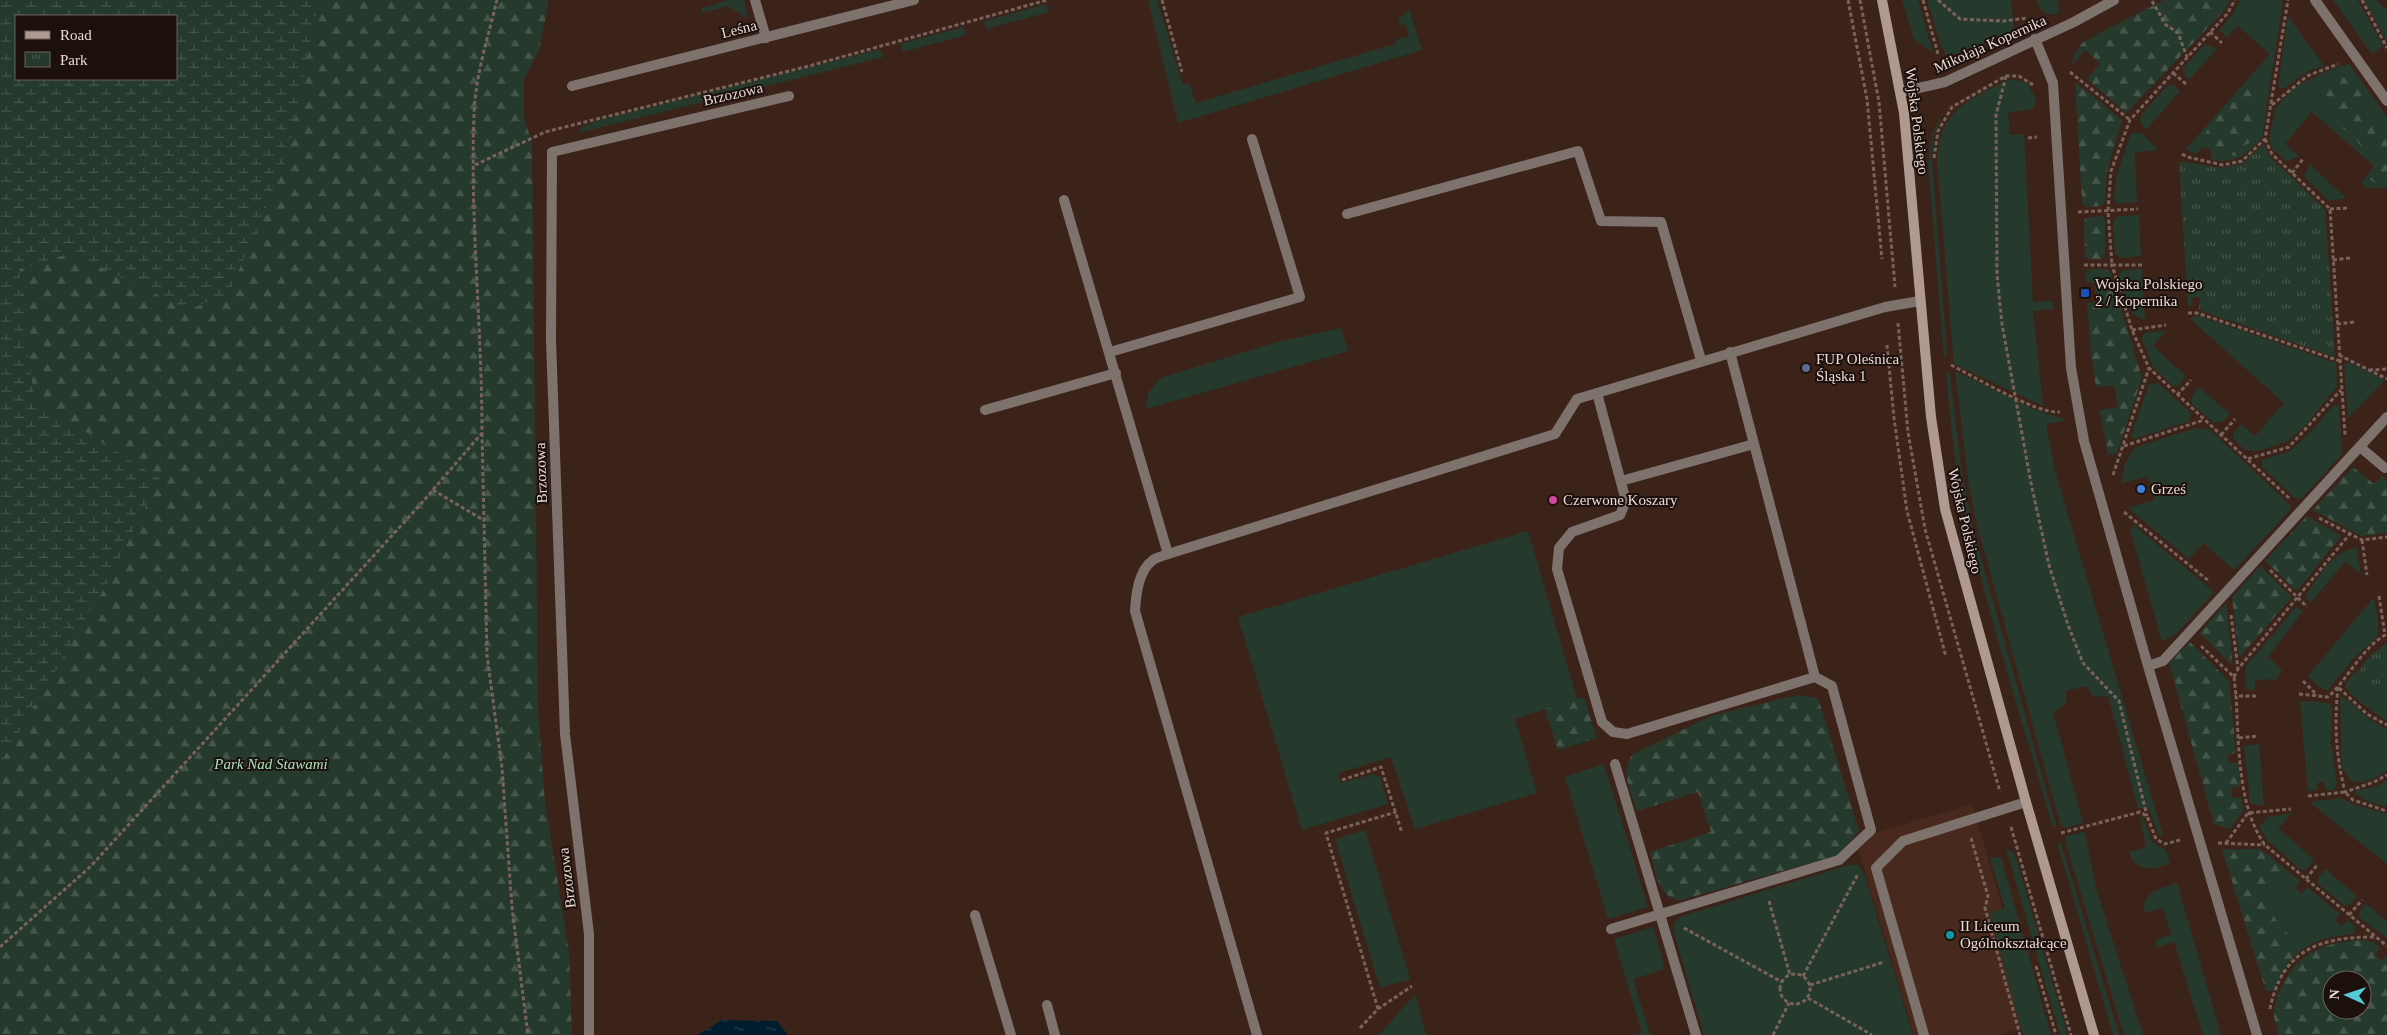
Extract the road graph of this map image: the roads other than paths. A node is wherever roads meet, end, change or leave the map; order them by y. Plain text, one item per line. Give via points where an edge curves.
1 (755, 0) edge
2 (914, 0) edge
3 (1882, 0) edge
4 (2114, 0) edge
5 (2315, 0) edge
6 (766, 38) junction
7 (2035, 39) junction
8 (572, 86) dead end
9 (1901, 92) junction
10 (789, 96) dead end
11 (2387, 101) edge
12 (1252, 139) dead end
13 (1064, 200) dead end
14 (1347, 214) dead end
15 (1920, 301) junction
16 (1110, 352) junction
17 (1730, 352) junction
18 (1700, 360) junction
19 (1116, 373) junction
20 (1597, 393) junction
21 (985, 410) dead end
22 (2387, 417) edge
23 (1754, 444) junction
24 (2360, 447) junction
25 (2385, 468) dead end
26 (1621, 481) junction
27 (1168, 554) junction
28 (2148, 666) junction
29 (1816, 677) junction
30 (1615, 764) dead end
31 (2026, 802) junction
32 (1661, 914) junction
33 (975, 915) dead end
34 (1611, 929) dead end
35 (1047, 1005) dead end
36 (589, 1035) edge
37 (1011, 1035) edge
38 (1055, 1035) edge
39 (1257, 1035) edge
40 (1696, 1035) edge
41 (1924, 1035) edge
42 (2094, 1035) edge
43 (2258, 1035) edge

1 - 6 street
2 - 6 street, Leśna
3 - 9 main road, Wojska Polskiego
4 - 7 street, Mikołaja Kopernika
5 - 11 street
6 - 8 street, Leśna
7 - 9 street, Mikołaja Kopernika via 1946,82
7 - 28 street via 2053,83 2067,315 2077,409
9 - 15 main road, Wojska Polskiego
10 - 36 street, Brzozowa via 552,152 551,340 565,734 589,934
12 - 16 street via 1300,297
13 - 16 street
14 - 18 street via 1578,152 1601,221 1661,222
15 - 17 street via 1885,307
15 - 31 main road, Wojska Polskiego via 1931,417 1945,509
16 - 19 street
17 - 18 street
17 - 23 street
18 - 20 street
19 - 21 street
19 - 27 street
20 - 26 street
20 - 27 street via 1577,399 1555,434
22 - 24 street
23 - 26 street
23 - 29 street
24 - 25 street
24 - 28 street via 2164,660
26 - 29 street via 1626,501 1620,516 1572,532 1559,548 1557,569 1602,722 1613,732 1627,734
27 - 39 street via 1153,560 1143,575 1136,591 1135,611
28 - 43 street
29 - 32 street via 1832,686 1871,830 1839,860
30 - 32 street
31 - 41 street via 1903,841 1876,868
31 - 42 main road, Wojska Polskiego
32 - 34 street
32 - 40 street
33 - 37 street
35 - 38 street

